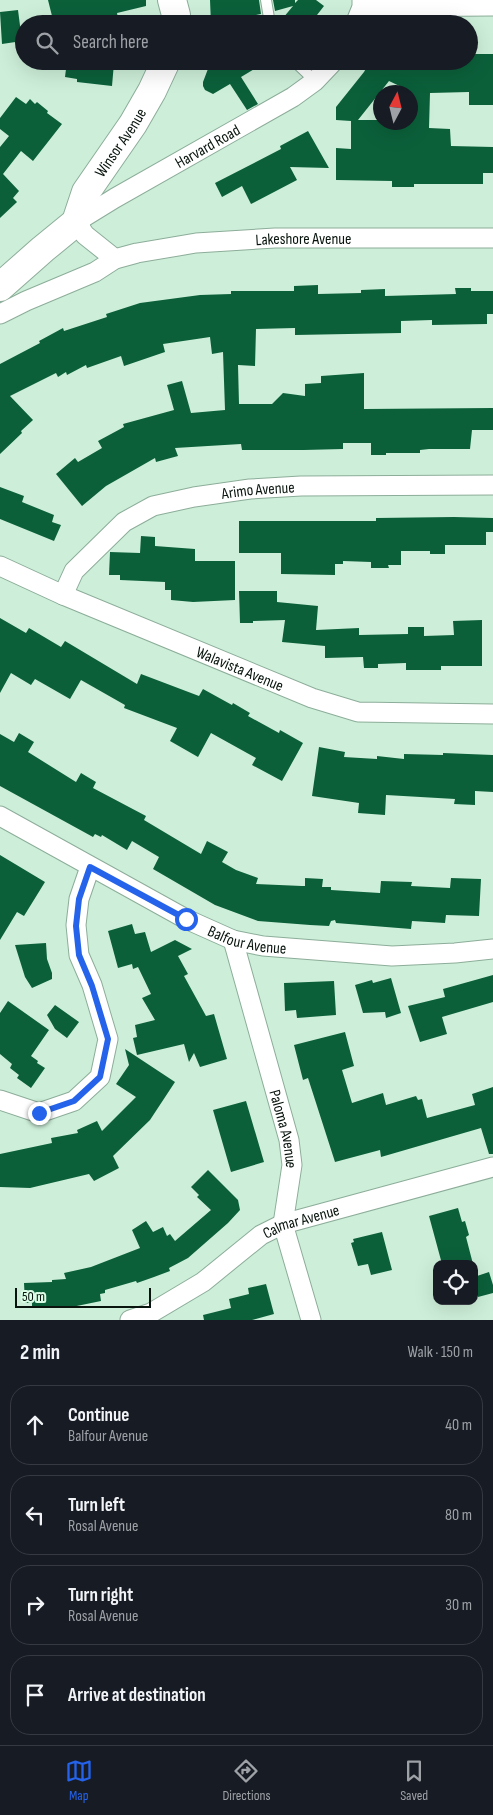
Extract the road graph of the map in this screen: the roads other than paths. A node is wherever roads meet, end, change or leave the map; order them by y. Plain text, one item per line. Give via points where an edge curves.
1 (172, 0) edge
2 (266, 0) edge
3 (493, 6) edge
4 (360, 10) edge
5 (176, 15) edge
6 (268, 15) edge
7 (162, 70) edge
8 (303, 70) edge
9 (325, 70) edge
10 (315, 81) junction
11 (76, 222) junction
12 (493, 238) edge
13 (115, 259) junction
14 (0, 287) edge
15 (0, 314) edge
16 (493, 485) edge
17 (0, 566) edge
18 (63, 595) junction
19 (493, 714) edge
20 (0, 816) edge
21 (90, 867) junction
22 (233, 940) junction
23 (493, 949) edge
24 (0, 1100) edge
25 (493, 1167) edge
26 (283, 1224) junction
27 (130, 1320) edge
28 (311, 1320) edge

1 - 5 street
2 - 6 lane
3 - 4 street
7 - 11 street, Winsor Avenue via 133,124 86,192
8 - 10 lane
9 - 10 street, Harvard Road
10 - 11 street, Harvard Road via 293,97
11 - 13 street via 85,235
11 - 14 street
12 - 13 street, Lakeshore Avenue via 236,240 196,243
13 - 15 street, Lakeshore Avenue via 95,272
16 - 18 street, Arimo Avenue via 250,489 153,506 124,522 74,571
17 - 18 street, Walavista Avenue
18 - 19 street, Walavista Avenue via 312,698 358,712
20 - 21 street, Balfour Avenue
21 - 22 street, Balfour Avenue via 186,919
21 - 24 street via 79,899 76,926 79,955 108,1039 100,1077 74,1101 39,1113
22 - 23 street, Balfour Avenue via 262,946 392,956
22 - 26 street, Paloma Avenue via 289,1140 292,1165
25 - 26 street, Calmar Avenue
26 - 27 street, Calmar Avenue via 261,1235 203,1282 151,1313
26 - 28 street, Paloma Avenue

